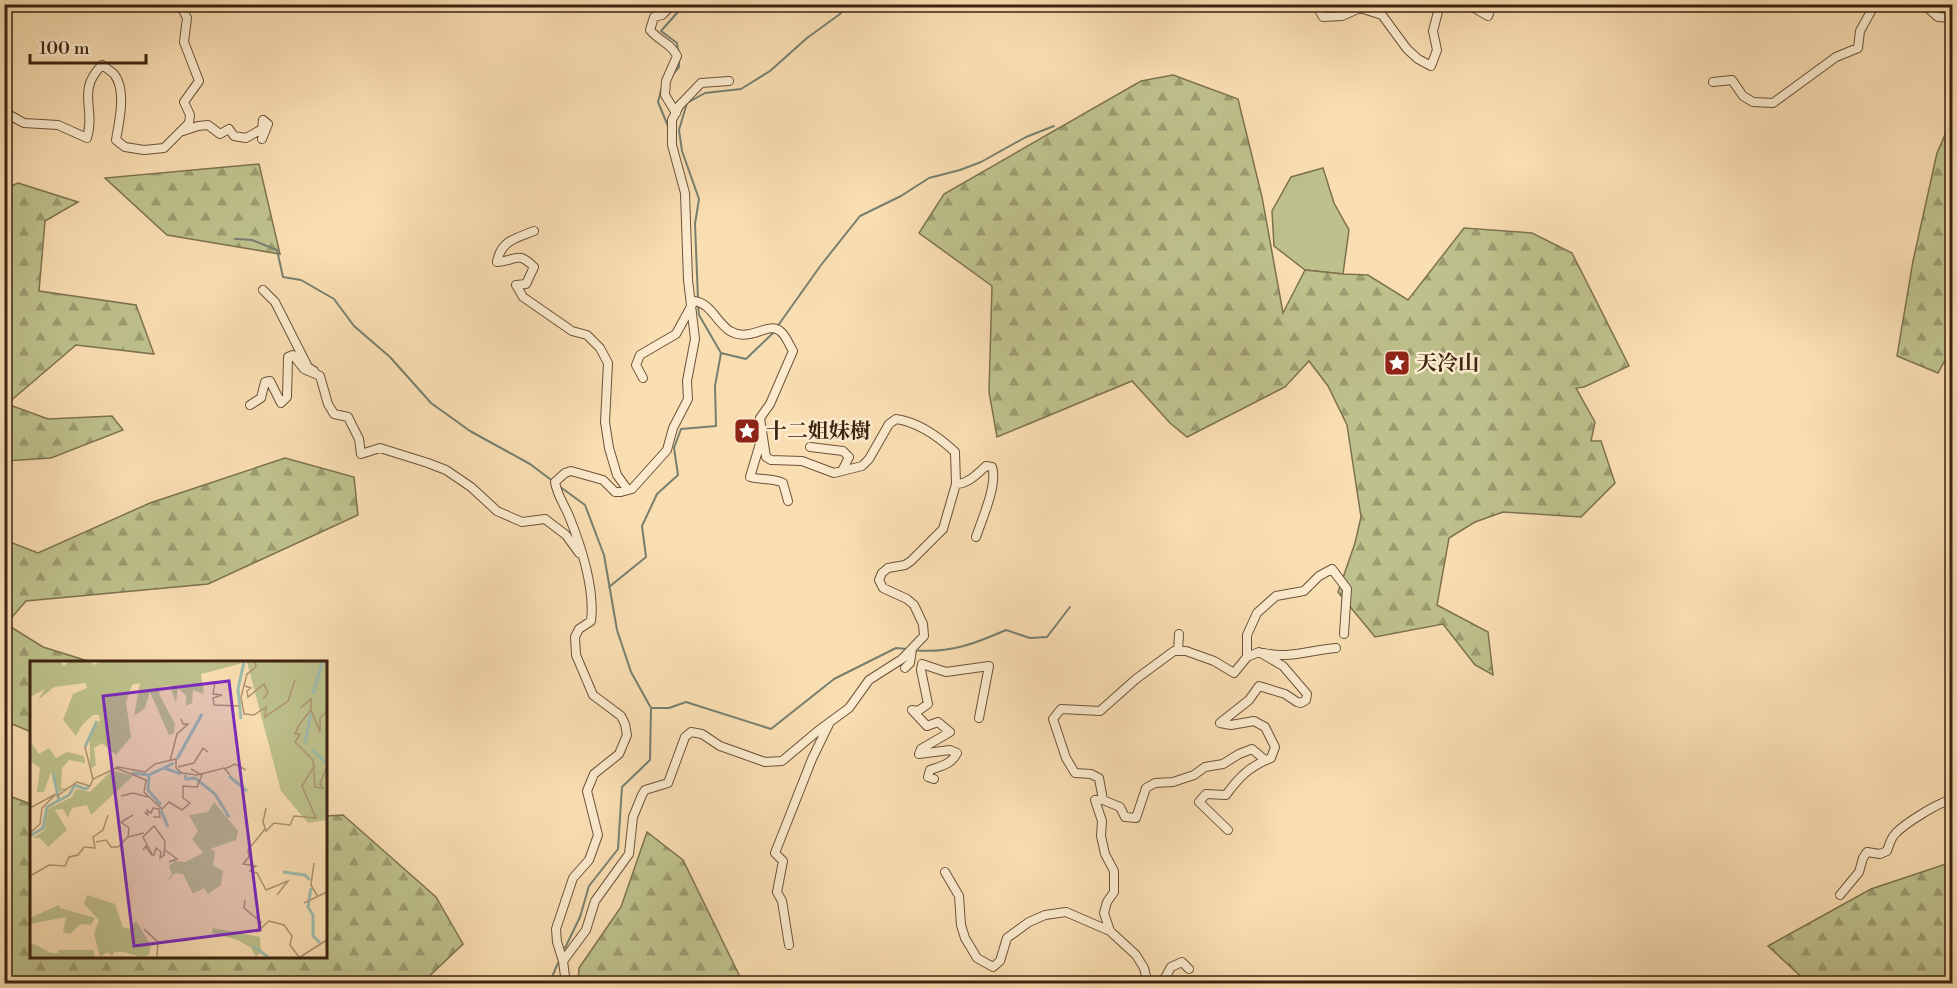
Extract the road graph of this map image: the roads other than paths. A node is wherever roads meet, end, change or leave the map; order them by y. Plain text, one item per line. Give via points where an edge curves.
1 (180, 4) edge
2 (672, 4) edge
3 (1316, 4) edge
4 (1436, 4) edge
5 (1467, 4) edge
6 (1492, 4) edge
7 (1875, 4) edge
8 (1923, 4) edge
9 (1953, 18) edge
10 (729, 81) dead end
11 (1713, 82) dead end
12 (4, 112) edge
13 (676, 113) junction
14 (183, 131) junction
15 (262, 140) dead end
16 (534, 231) dead end
17 (263, 290) dead end
18 (691, 305) junction
19 (320, 376) junction
20 (643, 378) dead end
21 (250, 405) dead end
22 (763, 436) junction
23 (810, 447) dead end
24 (842, 471) junction
25 (956, 484) junction
26 (628, 490) junction
27 (788, 501) dead end
28 (976, 537) dead end
29 (582, 558) junction
30 (1179, 634) dead end
31 (1344, 634) dead end
32 (1336, 648) dead end
33 (912, 649) junction
34 (1178, 651) junction
35 (1259, 652) junction
36 (1247, 657) junction
37 (922, 664) junction
38 (905, 668) dead end
39 (979, 718) dead end
40 (830, 722) junction
41 (1265, 760) junction
42 (934, 779) dead end
43 (1103, 800) junction
44 (1953, 800) edge
45 (1228, 830) dead end
46 (945, 872) dead end
47 (1840, 895) dead end
48 (1110, 931) junction
49 (789, 945) dead end
50 (563, 961) junction
51 (1189, 969) dead end
52 (566, 984) edge
53 (1148, 984) edge
54 (1155, 984) edge

1 - 14 street via 187,18 184,42 199,81 184,102 190,115
2 - 13 street via 663,15 654,17 650,30 673,47 678,56 666,81 665,94
3 - 4 street via 1323,17 1342,16 1359,8 1382,15 1407,49 1431,66 1437,50 1433,31 1439,8
5 - 6 street via 1488,16
7 - 11 street via 1860,31 1858,48 1836,57 1773,103 1753,102 1743,96 1732,80
8 - 9 street via 1938,17
10 - 13 street via 701,83
12 - 14 street via 24,123 58,125 87,138 91,125 87,92 102,65 115,75 121,97 116,140 125,147 164,148
13 - 18 street via 672,120 672,145 685,193
14 - 15 street via 208,125 220,134 229,129 234,136 246,138 262,129 263,120 268,124
16 - 26 street via 512,238 497,262 513,256 524,258 534,267 526,284 516,285 523,297 572,331 587,335 600,348 608,363 604,422 609,448 616,475
17 - 19 street via 275,302 308,367
18 - 20 street via 676,334 640,355 636,364
18 - 22 street via 694,301 702,302 729,330 740,334 777,328 793,351 760,418
18 - 26 street via 695,339 687,381 688,399 667,450
19 - 21 street via 304,369 292,355 288,357 287,397 281,403 270,381 265,382 261,398
19 - 29 street via 328,404 334,414 348,417 359,439 361,454 380,448 446,470 497,511 522,522 545,519 567,534
22 - 24 street via 766,457 771,460 802,461 834,473
22 - 27 street via 750,477 783,483
23 - 24 street via 843,452 849,457
24 - 25 street via 862,466 896,419 943,440 955,452
25 - 28 street via 962,484 986,466 992,467 992,489
25 - 33 street via 943,529 905,566 888,568 879,580 883,588 914,605 925,631
26 - 29 street via 615,492 603,480 571,471 556,486 577,535
29 - 50 street via 593,603 591,621 575,637 576,655 593,695 621,716 627,735 619,754 594,774 587,791 598,835 590,860 573,878 556,929
30 - 34 street
31 - 36 street via 1347,589 1332,569 1304,591 1276,596 1257,613 1247,635
32 - 35 street via 1286,656
33 - 37 street
33 - 38 street
33 - 40 street via 869,680 849,708
34 - 36 street via 1214,661 1234,673
34 - 43 street via 1136,679 1100,711 1061,709 1053,719 1075,773 1100,778
35 - 36 street
35 - 41 street via 1283,666 1306,694 1306,700 1298,702 1259,686 1249,700 1220,723 1254,721 1265,727 1275,747 1271,758
37 - 39 street via 946,672 989,666
37 - 42 street via 928,704 918,711 912,710 927,726 938,722 950,732 921,748 920,754 950,750 957,753 946,765 930,770 928,777
40 - 49 street via 775,853 783,861 777,892
40 - 50 street via 782,761 765,762 720,746 702,734 691,732 685,736 668,783 645,790 642,795 633,817 629,854 595,901 586,930
41 - 43 street via 1252,749 1194,775 1155,783 1146,788 1136,818 1125,817 1120,807
41 - 45 street via 1239,777 1226,795 1206,794 1199,802
43 - 48 street via 1095,800 1102,821 1105,854 1114,871 1115,884 1104,913
44 - 47 street via 1901,828 1893,835 1887,851 1867,852 1859,872
46 - 48 street via 959,896 965,938 977,958 993,967 1000,961 1007,938 1045,915 1066,912
48 - 53 street via 1136,955
50 - 52 street
51 - 54 street via 1182,962 1171,967 1165,978

